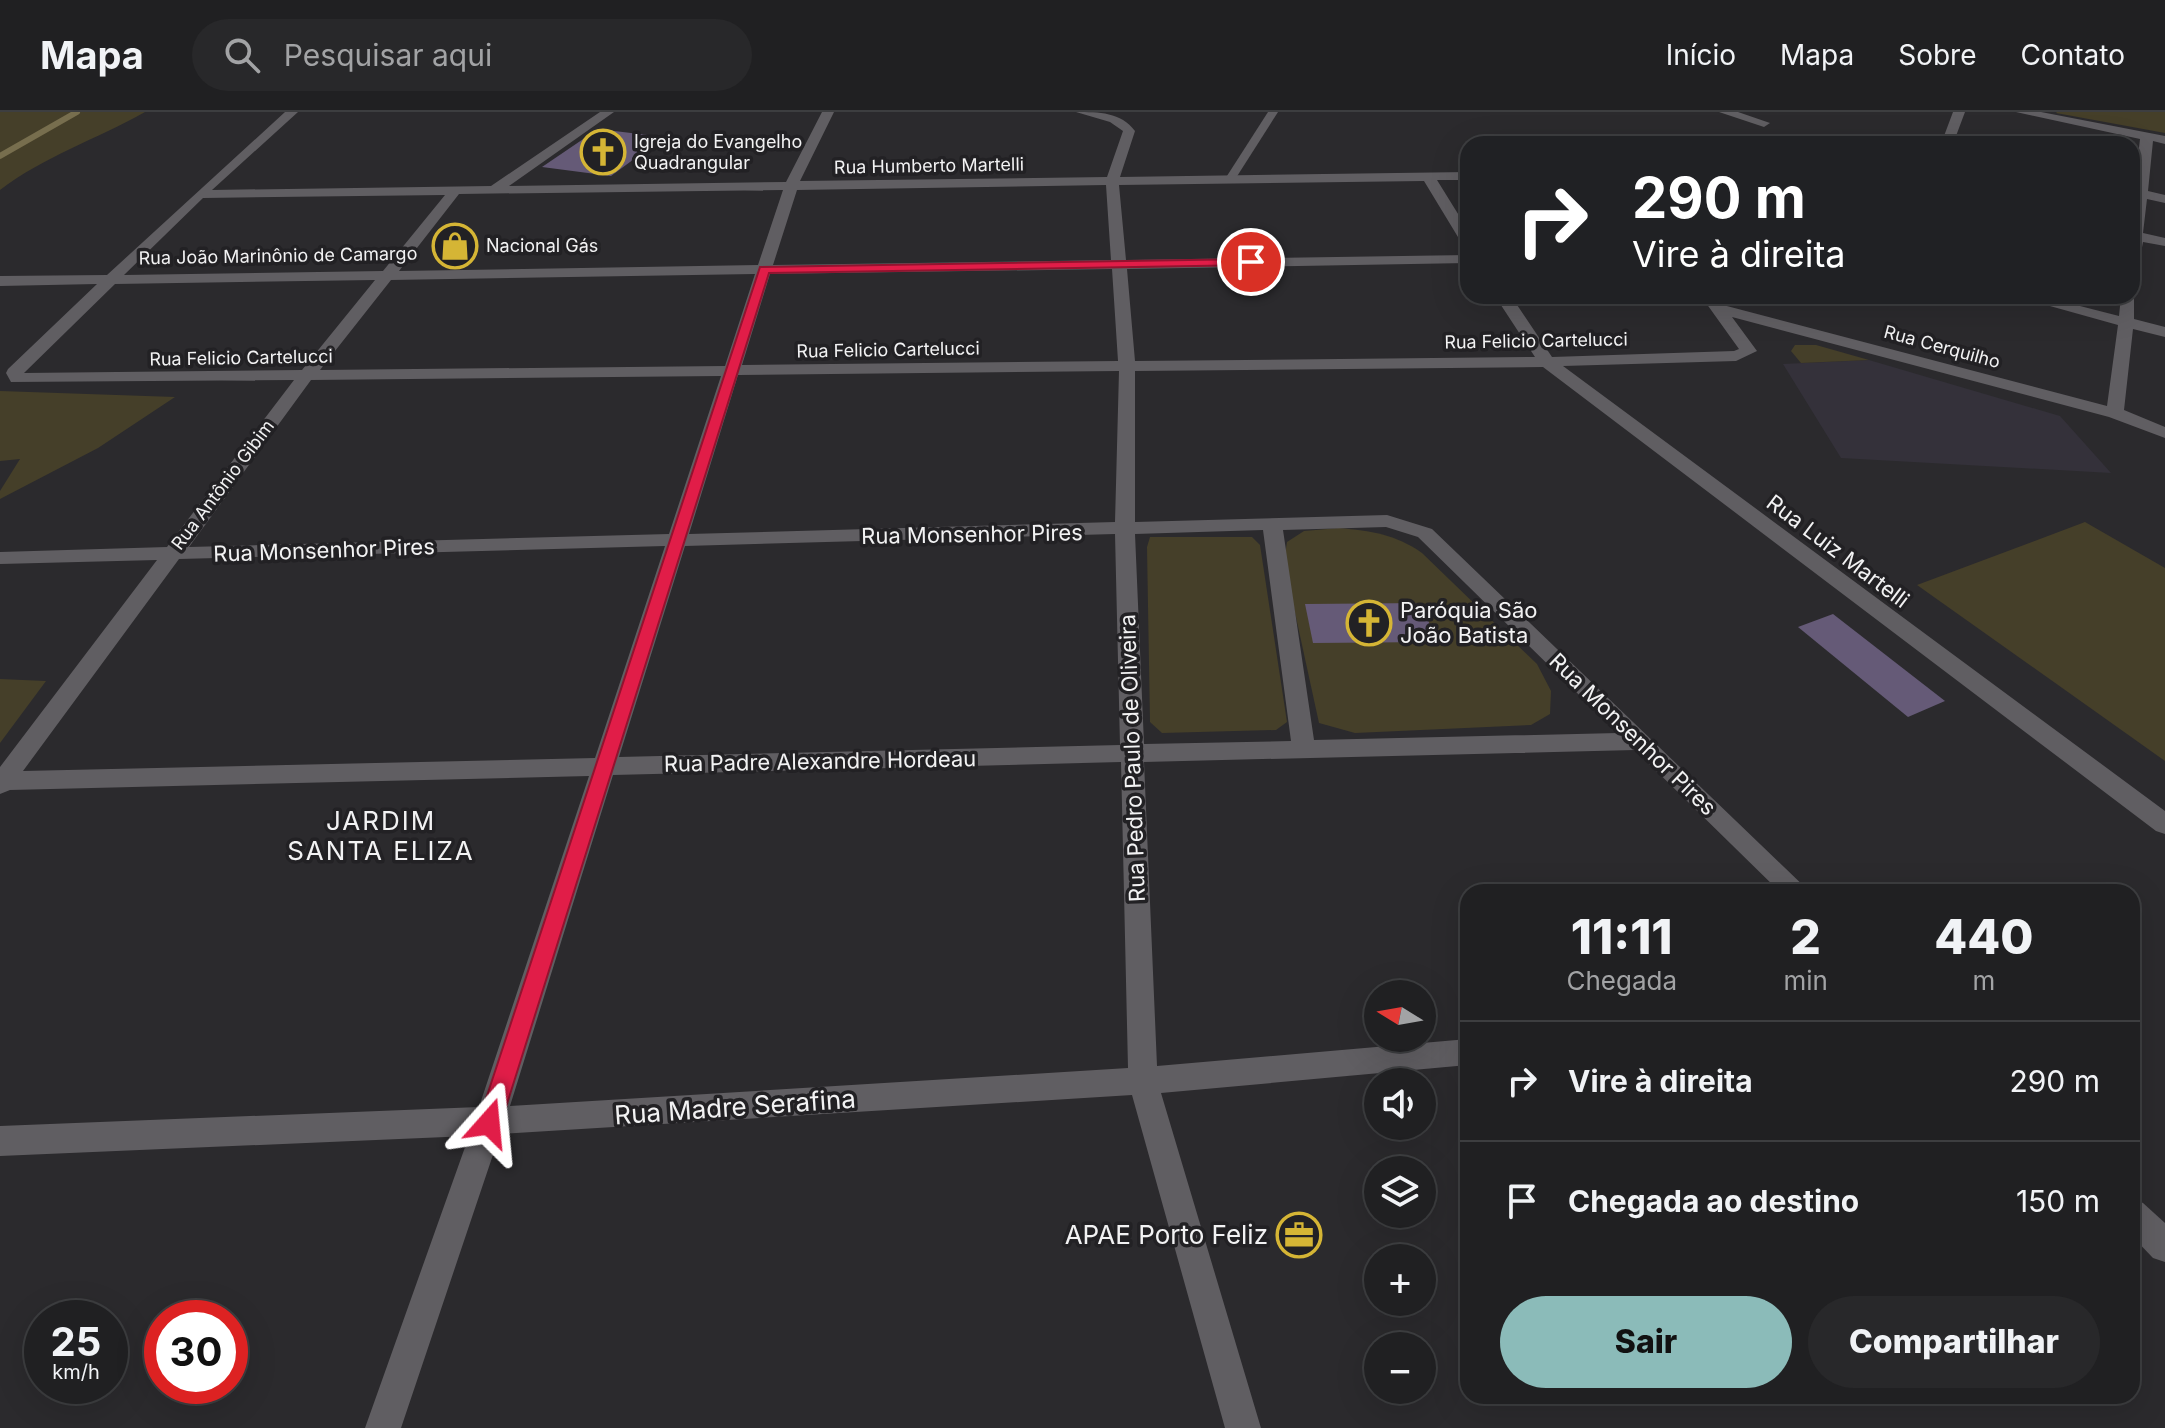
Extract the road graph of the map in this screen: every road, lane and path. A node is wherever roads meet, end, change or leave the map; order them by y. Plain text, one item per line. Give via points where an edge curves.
1 (292, 112) edge
2 (608, 112) edge
3 (828, 112) edge
4 (1082, 112) edge
5 (1273, 112) edge
6 (1725, 112) edge
7 (1959, 112) edge
8 (2022, 112) edge
9 (1764, 123) edge
10 (1950, 136) edge
11 (2147, 137) junction
12 (2165, 140) edge
13 (1460, 176) edge
14 (1428, 177) junction
15 (1230, 179) junction
16 (1112, 181) junction
17 (791, 186) junction
18 (494, 190) junction
19 (455, 191) junction
20 (2141, 193) junction
21 (199, 194) junction
22 (2140, 199) edge
23 (2165, 199) edge
24 (1460, 229) edge
25 (2140, 236) edge
26 (2165, 242) edge
27 (1460, 259) edge
28 (1119, 264) junction
29 (764, 269) junction
30 (388, 275) junction
31 (111, 278) junction
32 (0, 281) edge
33 (1508, 304) edge
34 (1715, 304) edge
35 (1719, 304) edge
36 (2054, 304) edge
37 (2128, 304) edge
38 (2126, 322) junction
39 (1809, 332) junction
40 (2165, 332) edge
41 (1749, 347) junction
42 (1547, 362) junction
43 (1127, 367) junction
44 (731, 372) junction
45 (305, 377) junction
46 (2115, 413) junction
47 (2160, 430) edge
48 (1272, 525) junction
49 (1125, 530) junction
50 (676, 541) junction
51 (170, 554) junction
52 (0, 558) edge
53 (1640, 741) junction
54 (1304, 749) junction
55 (1131, 755) junction
56 (604, 766) junction
57 (1, 782) edge
58 (2165, 824) edge
59 (1789, 884) edge
60 (1460, 1053) edge
61 (1143, 1081) junction
62 (489, 1123) junction
63 (0, 1141) edge
64 (2140, 1224) edge
65 (2165, 1246) edge
66 (383, 1428) edge
67 (1243, 1428) edge

1 - 21 street
2 - 18 street
3 - 17 street
4 - 16 street, Rua Pedro Paulo de Oliveira via 1114,119 1129,131
5 - 15 lane
6 - 9 street
7 - 10 street
8 - 11 street
11 - 12 street
11 - 20 street
13 - 14 street, Rua Humberto Martelli
14 - 15 street, Rua Humberto Martelli
14 - 24 street
15 - 16 street, Rua Humberto Martelli
16 - 17 street, Rua Humberto Martelli
16 - 28 street, Rua Pedro Paulo de Oliveira
17 - 18 street, Rua Humberto Martelli
17 - 29 street
18 - 19 street, Rua Humberto Martelli
19 - 21 street, Rua Humberto Martelli
19 - 30 street, Rua Antônio Gibim
20 - 22 street
20 - 23 street
21 - 31 street
25 - 26 street
27 - 28 street, Rua João Marinônio de Camargo
28 - 29 street, Rua João Marinônio de Camargo
28 - 43 street, Rua Pedro Paulo de Oliveira
29 - 30 street, Rua João Marinônio de Camargo
29 - 44 street
30 - 31 street, Rua João Marinônio de Camargo
30 - 45 street, Rua Antônio Gibim
31 - 32 street, Rua João Marinônio de Camargo
31 - 45 street, Rua Felicio Cartelucci via 14,373 17,378
33 - 42 street, Rua Luiz Martelli
34 - 41 street
35 - 39 street, Rua Cerquilho
36 - 38 street
37 - 38 street
38 - 40 street
38 - 46 street
39 - 41 street, Rua Felicio Cartelucci via 1765,333
39 - 46 street, Rua Cerquilho
41 - 42 street, Rua Felicio Cartelucci via 1736,356
42 - 43 street, Rua Felicio Cartelucci
42 - 58 street, Rua Luiz Martelli
43 - 44 street, Rua Felicio Cartelucci
43 - 49 street, Rua Pedro Paulo de Oliveira
44 - 45 street, Rua Felicio Cartelucci
44 - 50 street
45 - 51 street, Rua Antônio Gibim
46 - 47 street, Rua Cerquilho
48 - 49 street, Rua Monsenhor Pires
48 - 53 street, Rua Monsenhor Pires via 1387,521 1425,533
48 - 54 street
49 - 50 street, Rua Monsenhor Pires
49 - 55 street, Rua Pedro Paulo de Oliveira
50 - 51 street, Rua Monsenhor Pires
50 - 56 street
51 - 52 street, Rua Monsenhor Pires
51 - 57 street, Rua Antônio Gibim
53 - 54 street, Rua Padre Alexandre Hordeau
53 - 59 street, Rua Monsenhor Pires
54 - 55 street, Rua Padre Alexandre Hordeau
55 - 56 street, Rua Padre Alexandre Hordeau
55 - 61 street, Rua Pedro Paulo de Oliveira
56 - 57 street, Rua Padre Alexandre Hordeau
56 - 62 street
60 - 61 street, Rua Madre Serafina
61 - 62 street, Rua Madre Serafina
61 - 67 street, Rua Pedro Paulo de Oliveira
62 - 63 street, Rua Madre Serafina
62 - 66 street
64 - 65 street

